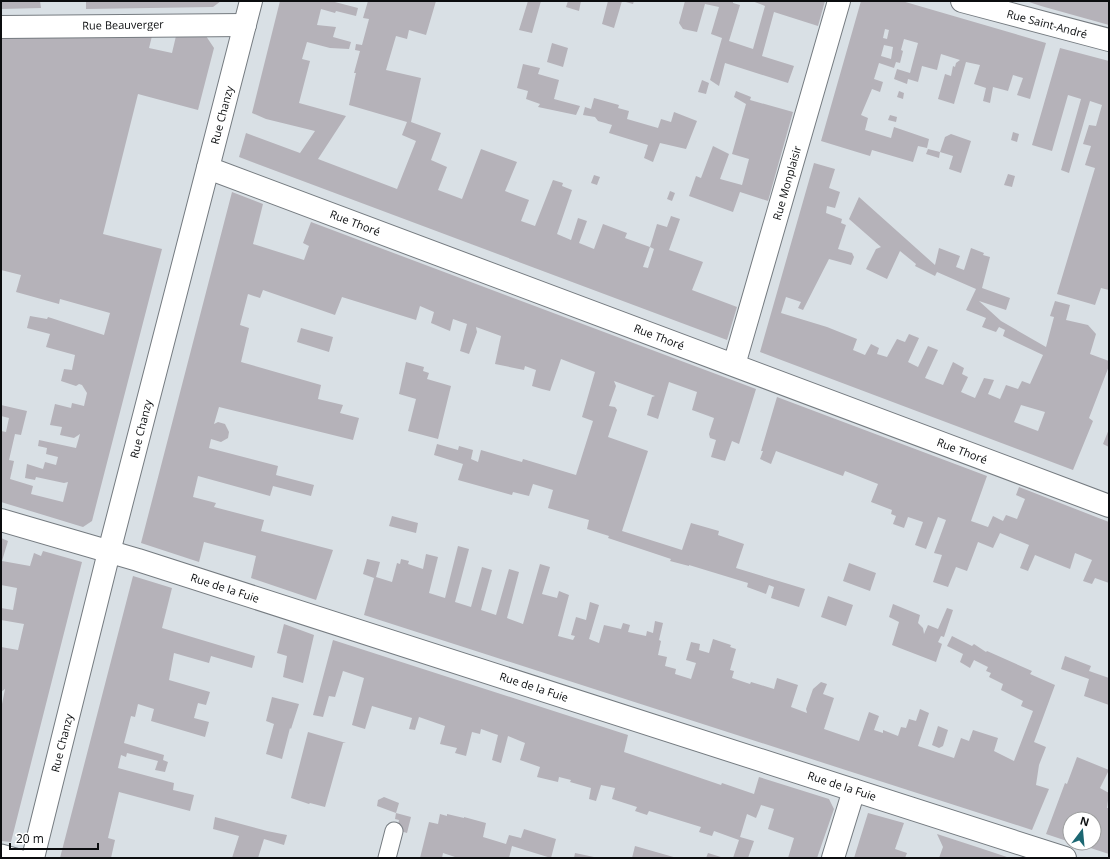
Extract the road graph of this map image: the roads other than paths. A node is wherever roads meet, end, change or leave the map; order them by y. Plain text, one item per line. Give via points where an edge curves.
1 (251, 1) edge
2 (839, 1) edge
3 (962, 1) edge
4 (245, 24) junction
5 (1, 27) edge
6 (1109, 40) edge
7 (208, 168) junction
8 (734, 365) junction
9 (1109, 506) edge
10 (1, 520) edge
11 (110, 552) junction
12 (854, 790) junction
13 (394, 831) dead end
14 (1, 853) edge
15 (19, 858) edge
16 (33, 858) edge
17 (387, 858) edge
18 (833, 858) edge
19 (1065, 858) edge

1 - 4 street, Rue Chanzy
2 - 8 street, Rue Monplaisir
3 - 6 street, Rue Saint-André
4 - 5 street, Rue Beauverger
4 - 7 street, Rue Chanzy
7 - 8 street, Rue Thoré
7 - 11 street, Rue Chanzy
8 - 9 street, Rue Thoré
10 - 11 street, Rue de la Fuie
11 - 12 street, Rue de la Fuie
11 - 16 street, Rue Chanzy
12 - 18 street
12 - 19 street, Rue de la Fuie
13 - 17 lane
14 - 15 lane

